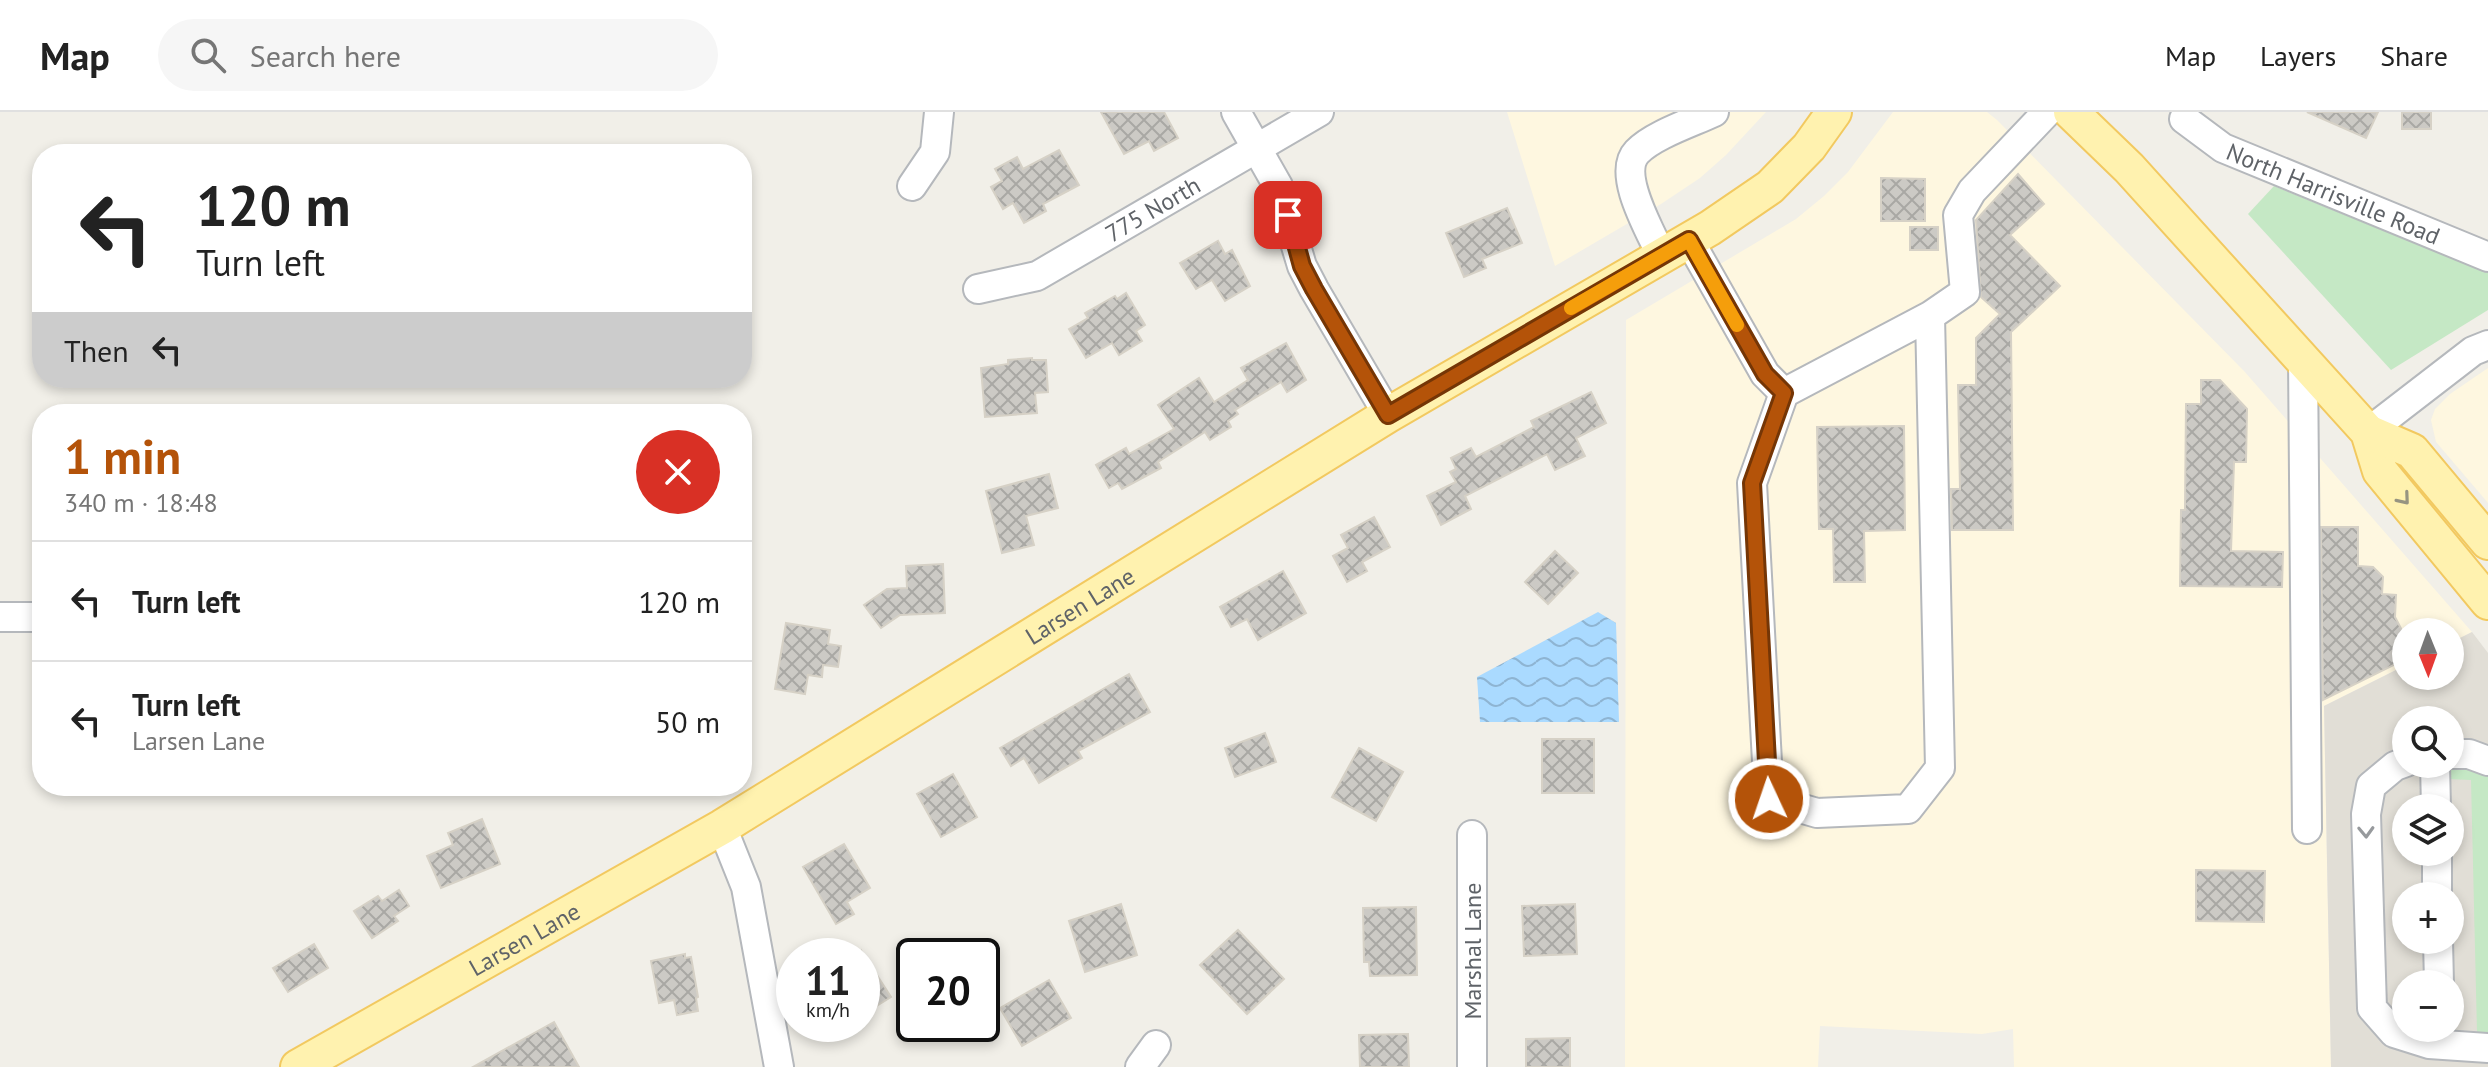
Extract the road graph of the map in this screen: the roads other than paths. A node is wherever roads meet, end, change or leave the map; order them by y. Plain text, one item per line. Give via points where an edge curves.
1 (939, 112) edge
2 (1236, 112) edge
3 (1319, 112) edge
4 (1714, 112) edge
5 (1834, 112) edge
6 (2047, 112) edge
7 (2071, 112) edge
8 (2184, 119) dead end
9 (1258, 149) junction
10 (912, 186) dead end
11 (1675, 248) junction
12 (2488, 257) edge
13 (978, 289) dead end
14 (1930, 316) junction
15 (2488, 345) edge
16 (2303, 359) junction
17 (1784, 393) junction
18 (1388, 415) junction
19 (2368, 432) junction
20 (2488, 542) edge
21 (2488, 602) edge
22 (0, 617) edge
23 (32, 617) edge
24 (2464, 754) edge
25 (2488, 761) edge
26 (2392, 768) edge
27 (722, 827) junction
28 (2307, 829) dead end
29 (1472, 835) dead end
30 (2392, 1031) edge
31 (2464, 1042) edge
32 (2488, 1048) edge
33 (298, 1067) edge
34 (779, 1067) edge
35 (1472, 1067) edge

1 - 10 street via 935,152
2 - 9 street
3 - 9 street, 775 North
4 - 11 street via 1654,141 1636,153 1630,167 1634,193
5 - 11 main road, Larsen Lane via 1770,187
6 - 14 street via 1972,191 1958,215 1965,292
7 - 16 main road
8 - 12 street, North Harrisville Road via 2223,148
9 - 13 street, 775 North via 1037,276
9 - 18 street via 1278,186 1308,278
11 - 17 street
11 - 18 main road, Larsen Lane
14 - 17 street
14 - 17 street via 1940,768 1908,809 1817,813 1769,799 1752,483
15 - 19 street
16 - 19 main road
16 - 28 street
18 - 27 main road, Larsen Lane
19 - 20 main road via 2412,451
19 -> 21 main road via 2380,471
22 - 23 street
24 - 25 street
26 -> 30 street via 2371,786 2366,814 2372,1008
27 - 33 main road, Larsen Lane
27 - 34 street via 746,887
29 - 35 street, Marshal Lane
31 - 32 street

